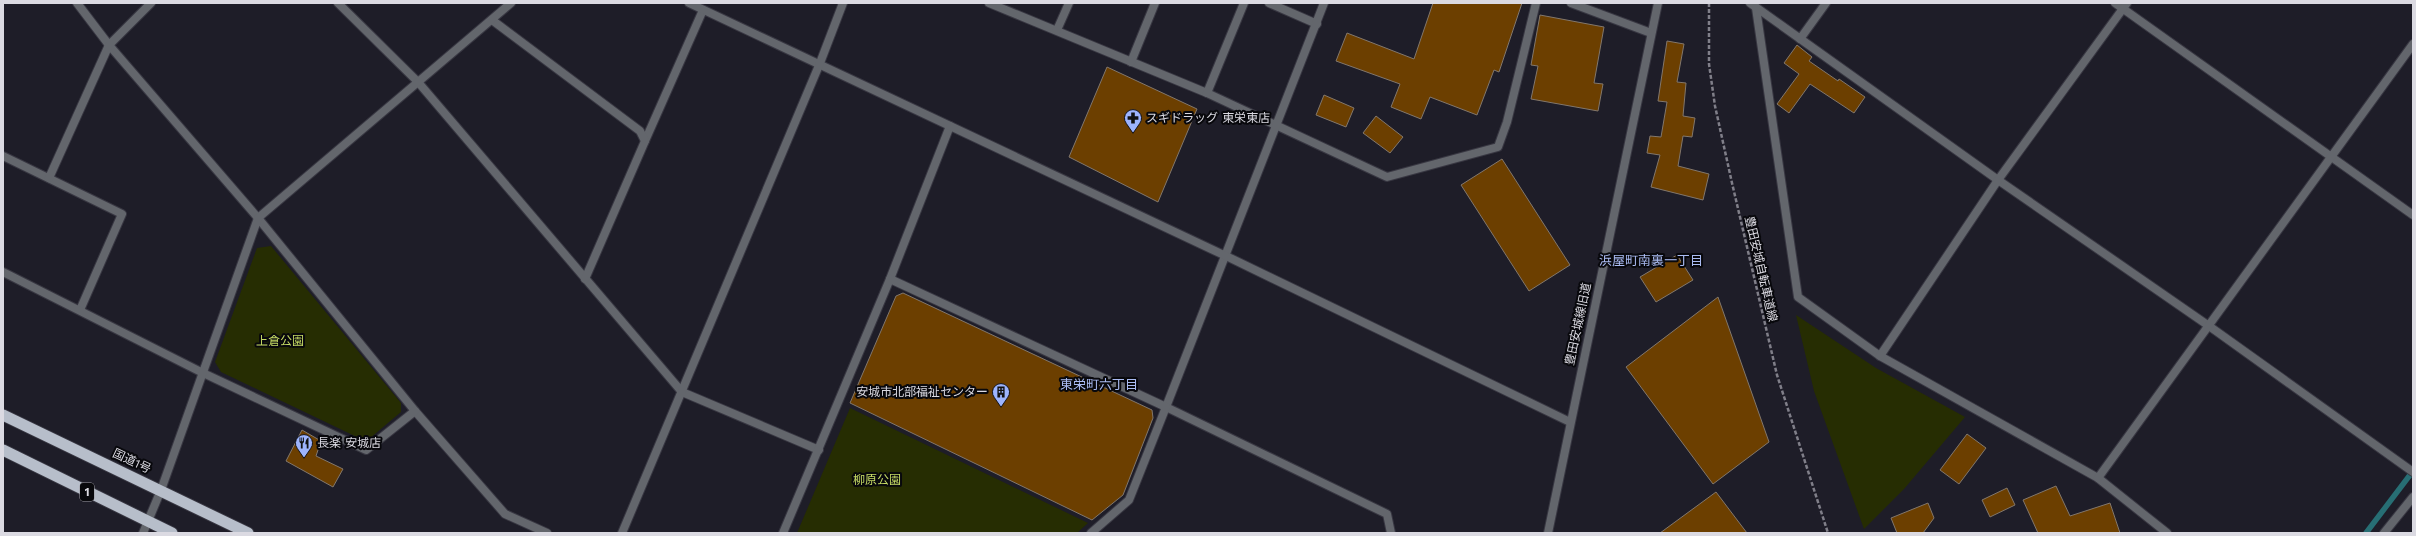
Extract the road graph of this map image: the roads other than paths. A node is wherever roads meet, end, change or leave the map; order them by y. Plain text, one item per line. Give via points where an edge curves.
1 (77, 3) edge
2 (151, 3) edge
3 (338, 3) edge
4 (511, 3) edge
5 (689, 3) edge
6 (843, 3) edge
7 (989, 3) edge
8 (1069, 3) edge
9 (1155, 3) edge
10 (1244, 3) edge
11 (1269, 3) edge
12 (1324, 3) edge
13 (1536, 3) edge
14 (1571, 3) edge
15 (1658, 3) edge
16 (1826, 3) edge
17 (2115, 3) edge
18 (1753, 6) edge
19 (2125, 6) edge
20 (703, 10) junction
21 (492, 20) junction
22 (1317, 24) junction
23 (1058, 30) junction
24 (1651, 33) junction
25 (1800, 39) junction
26 (2413, 44) edge
27 (109, 45) junction
28 (1131, 62) junction
29 (820, 63) junction
30 (418, 82) junction
31 (1207, 93) junction
32 (950, 126) junction
33 (1276, 126) junction
34 (645, 141) junction
35 (3, 156) edge
36 (2331, 157) junction
37 (49, 178) junction
38 (1998, 180) junction
39 (2413, 215) edge
40 (258, 218) junction
41 (1226, 256) junction
42 (3, 272) edge
43 (890, 278) junction
44 (585, 279) junction
45 (80, 310) junction
46 (2209, 326) junction
47 (1880, 356) junction
48 (201, 372) junction
49 (682, 392) junction
50 (1166, 407) junction
51 (415, 411) junction
52 (3, 415) edge
53 (1570, 422) junction
54 (3, 450) edge
55 (819, 450) junction
56 (2410, 470) edge
57 (2098, 478) junction
58 (161, 490) junction
59 (2413, 497) edge
60 (148, 521) junction
61 (143, 533) edge
62 (172, 533) edge
63 (248, 533) edge
64 (548, 533) edge
65 (622, 533) edge
66 (783, 533) edge
67 (1090, 533) edge
68 (1391, 533) edge
69 (1548, 533) edge
70 (2167, 533) edge
71 (2384, 533) edge

1 - 27 street
2 - 27 street
3 - 30 street
4 - 21 street
5 - 20 street
6 - 29 street
7 - 23 street
8 - 23 street
9 - 28 street
10 - 31 street
11 - 22 street
12 - 22 street
13 - 33 street via 1507,122 1498,146 1387,177
14 - 24 street
15 - 24 street, 豊田安城線旧道
16 - 25 street
17 - 19 street
18 - 25 street
18 - 47 street via 1798,297
19 - 36 street
19 - 38 street
20 - 29 street
20 - 34 street
21 - 30 street
21 - 34 street via 640,131
22 - 33 street
23 - 28 street
24 - 53 street, 豊田安城線旧道
25 - 38 street
26 - 36 street
27 - 37 street
27 - 40 street
28 - 31 street
29 - 32 street
29 - 49 street
30 - 40 street
30 - 44 street
31 - 33 street
32 - 41 street
32 - 43 street
33 - 41 street
34 - 44 street
35 - 37 street
36 - 39 street
36 - 46 street
37 - 45 street via 122,214
38 - 46 street
38 - 47 street
40 - 48 street
40 - 51 street
41 - 50 street
41 - 53 street
42 - 45 street
43 - 50 street
43 - 55 street
44 - 49 street
45 - 48 street
46 - 56 street
46 - 57 street
47 - 57 street
48 - 51 street via 366,450
48 - 58 street
49 - 55 street
49 - 65 street
50 - 67 street via 1129,500
50 - 68 street via 1387,514
51 - 64 street via 505,514
52 - 58 highway, 国道1号
53 - 69 street, 豊田安城線旧道
54 - 60 highway, 1
55 - 66 street
57 - 70 street
58 - 60 street
58 - 63 highway, 国道1号
59 - 71 street
60 - 61 street
60 - 62 highway, 1

